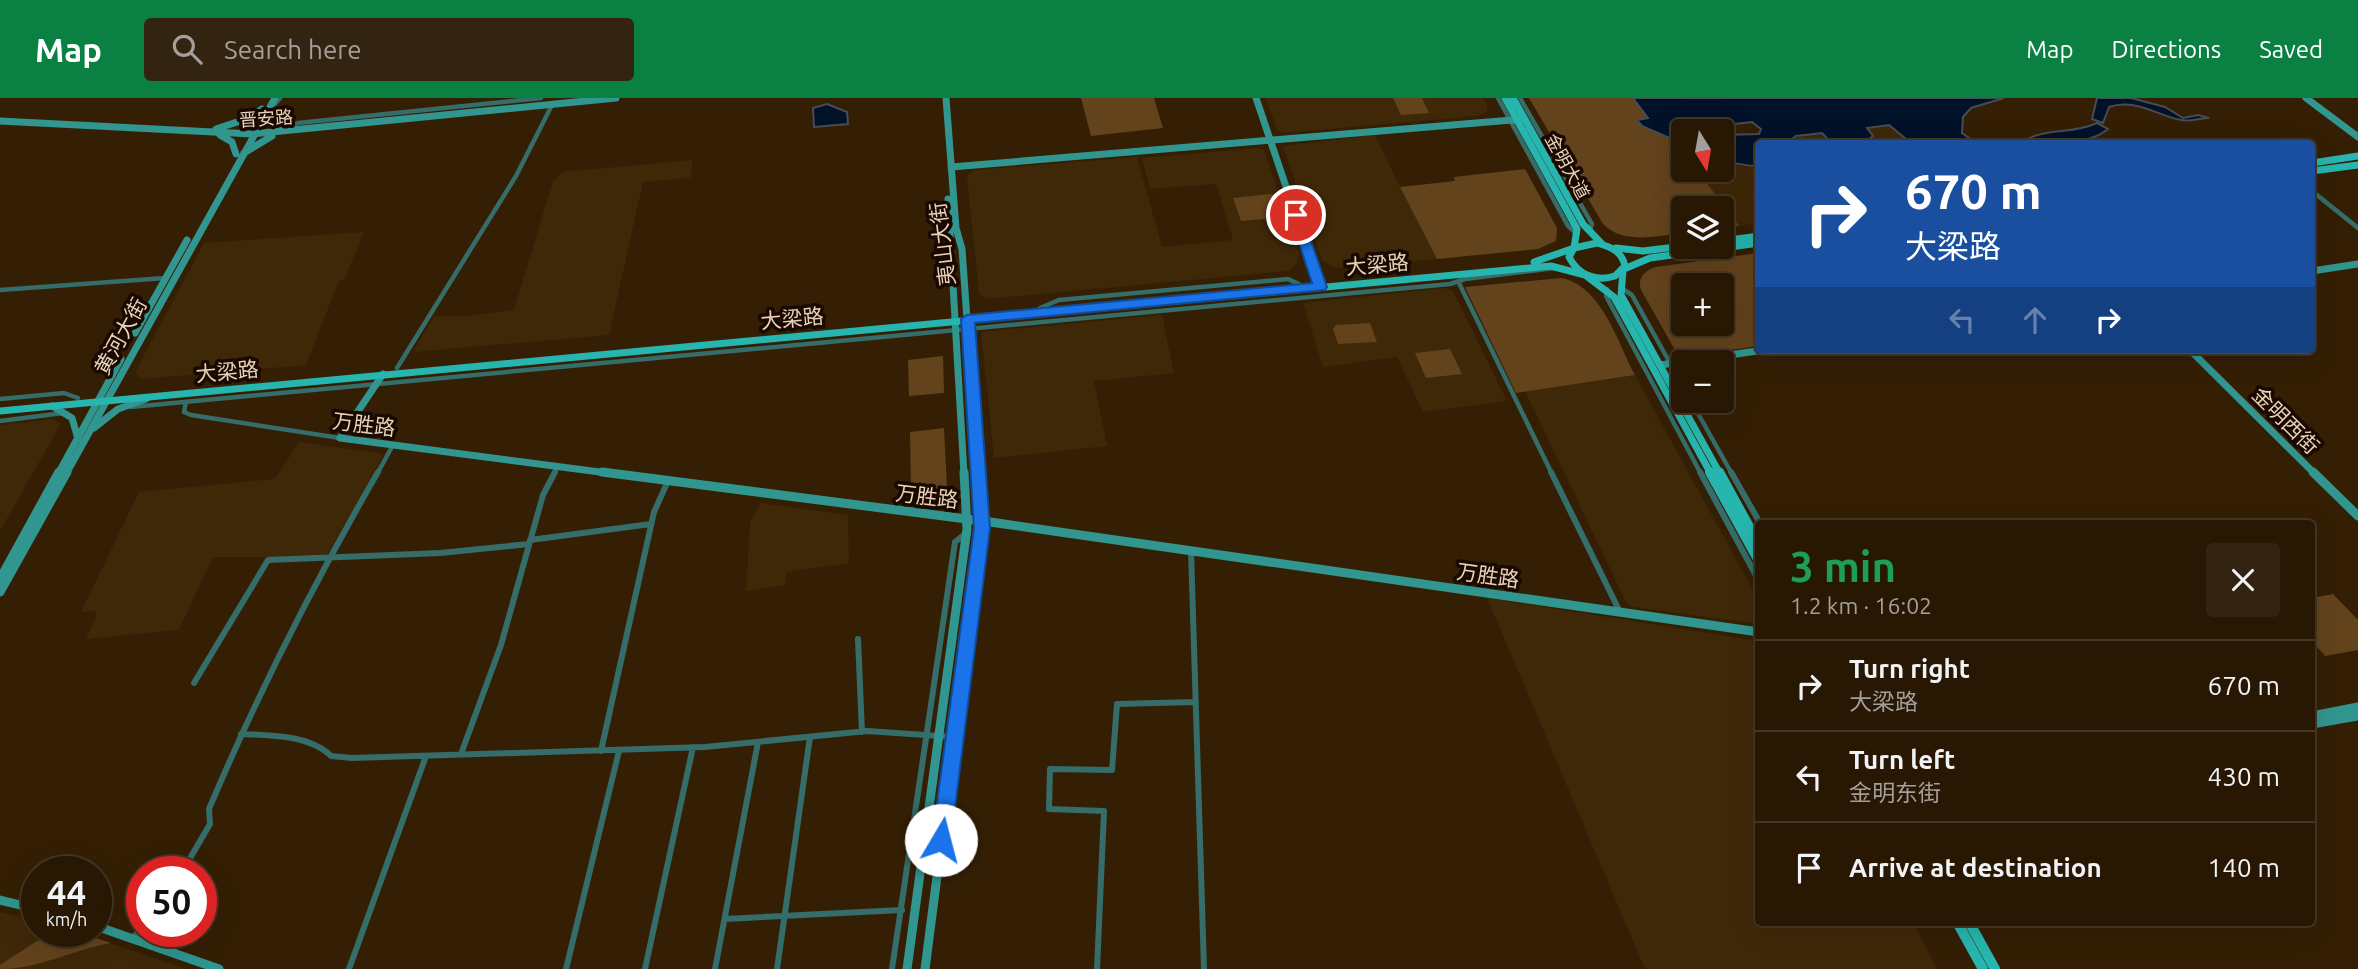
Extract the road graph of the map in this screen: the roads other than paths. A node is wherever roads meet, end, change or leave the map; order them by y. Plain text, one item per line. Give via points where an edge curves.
1 (269, 98) edge
2 (277, 98) edge
3 (541, 98) edge
4 (580, 98) edge
5 (616, 98) edge
6 (944, 98) edge
7 (1256, 98) edge
8 (1498, 98) edge
9 (1505, 98) edge
10 (1513, 98) edge
11 (1520, 98) edge
12 (2309, 98) edge
13 (552, 104) junction
14 (265, 112) junction
15 (0, 119) edge
16 (1517, 120) junction
17 (288, 129) junction
18 (217, 132) junction
19 (251, 132) junction
20 (2358, 135) edge
21 (1270, 140) junction
22 (237, 156) junction
23 (2358, 156) edge
24 (2315, 163) edge
25 (2358, 164) edge
26 (951, 167) junction
27 (2315, 171) edge
28 (2315, 193) edge
29 (2358, 228) edge
30 (1590, 232) junction
31 (1755, 237) edge
32 (1734, 239) edge
33 (1755, 244) edge
34 (1604, 245) junction
35 (1671, 247) edge
36 (1574, 248) junction
37 (2358, 264) edge
38 (1558, 267) junction
39 (1623, 270) junction
40 (2315, 271) edge
41 (1585, 275) junction
42 (165, 278) junction
43 (1458, 281) junction
44 (1320, 284) junction
45 (1607, 289) junction
46 (0, 290) edge
47 (967, 317) junction
48 (955, 318) junction
49 (968, 329) junction
50 (956, 330) junction
51 (1755, 351) edge
52 (2194, 354) edge
53 (2201, 354) edge
54 (1665, 364) junction
55 (397, 368) junction
56 (1671, 372) edge
57 (383, 374) junction
58 (376, 384) junction
59 (156, 396) junction
60 (78, 398) junction
61 (103, 398) junction
62 (0, 399) edge
63 (186, 402) junction
64 (52, 406) junction
65 (124, 407) junction
66 (0, 408) edge
67 (66, 413) junction
68 (1698, 413) edge
69 (0, 421) edge
70 (340, 438) junction
71 (81, 439) junction
72 (393, 445) junction
73 (558, 467) junction
74 (667, 481) junction
75 (2358, 508) edge
76 (2358, 516) edge
77 (968, 519) junction
78 (1758, 520) edge
79 (982, 521) junction
80 (651, 524) junction
81 (967, 531) junction
82 (1755, 537) edge
83 (529, 542) junction
84 (1191, 550) junction
85 (1755, 554) edge
86 (328, 558) junction
87 (1755, 573) edge
88 (0, 579) edge
89 (0, 592) edge
90 (1620, 612) junction
91 (1755, 631) edge
92 (858, 639) dead end
93 (194, 683) dead end
94 (1195, 702) junction
95 (2358, 707) edge
96 (2315, 715) edge
97 (2358, 716) edge
98 (2315, 723) edge
99 (862, 732) junction
100 (241, 734) junction
101 (926, 736) junction
102 (810, 737) junction
103 (938, 737) junction
104 (955, 737) junction
105 (758, 742) junction
106 (693, 747) junction
107 (601, 751) junction
108 (619, 751) junction
109 (461, 754) junction
110 (426, 756) junction
111 (191, 856) edge
112 (0, 900) edge
113 (21, 905) edge
114 (902, 910) junction
115 (785, 917) junction
116 (725, 919) junction
117 (1959, 926) edge
118 (1971, 926) edge
119 (158, 947) edge
120 (219, 969) edge
121 (349, 969) edge
122 (566, 969) edge
123 (645, 969) edge
124 (715, 969) edge
125 (777, 969) edge
126 (892, 969) edge
127 (907, 969) edge
128 (925, 969) edge
129 (1097, 969) edge
130 (1204, 969) edge
131 (1983, 969) edge
132 (1995, 969) edge

1 - 14 main road, 黄河大街
2 - 14 main road, 黄河大街
3 - 17 street via 298,123
4 - 17 main road, 晋安路
5 - 13 main road, 晋安路
6 - 26 main road, 夷山大街
6 - 48 main road, 夷山大街
7 - 21 main road
8 - 16 street
9 - 16 main road, 金明大道
10 - 16 main road, 金明大道
11 - 30 street via 1592,224
12 - 20 main road
13 - 17 main road, 晋安路
13 - 55 street via 516,176
14 - 17 main road via 273,123
14 - 18 main road
14 - 19 main road, 黄河大街
15 - 18 main road, 晋安路
16 - 21 main road
16 - 30 main road, 金明大道
16 - 36 main road, 金明大道 via 1575,225
17 - 19 main road, 晋安路
17 - 22 main road
18 - 19 main road, 晋安路
18 - 22 main road via 230,140
19 - 22 main road, 黄河大街
21 - 26 main road
21 - 44 main road
22 - 42 main road, 黄河大街
22 - 61 main road, 黄河大街
23 - 24 main road
25 - 27 main road
26 - 47 main road, 夷山大街
28 - 29 street
30 - 34 main road, 金明大道
31 - 32 main road
33 - 39 main road via 1642,259
34 - 35 main road via 1636,251
34 - 36 main road
34 - 39 main road via 1623,257
36 - 41 main road via 1571,264
36 - 44 main road, 大梁路 via 1538,262
37 - 40 main road
38 - 41 main road, 大梁路
38 - 43 street
38 - 44 main road, 大梁路
39 - 41 main road via 1609,278
39 - 54 main road via 1620,287
41 - 45 main road
42 - 46 street
42 - 61 main road, 黄河大街
43 - 49 street
43 - 90 street
44 - 47 main road, 大梁路
44 - 47 main road, 大梁路
45 - 85 main road
45 - 87 street via 1606,296
47 - 48 main road, 大梁路
47 - 49 main road, 夷山大街
48 - 50 main road, 夷山大街
48 - 55 main road, 大梁路
48 - 57 main road, 大梁路
49 - 50 street
49 - 79 main road, 夷山大街
50 - 58 street
50 - 77 main road, 夷山大街
51 - 54 main road
52 - 76 main road, 金明西街
53 - 75 main road, 金明西街
54 - 56 street
54 - 82 main road
55 - 61 main road, 大梁路
57 - 58 main road
57 - 59 main road, 大梁路
58 - 63 street
58 - 70 main road
59 - 61 main road, 大梁路
59 - 65 main road
60 - 61 main road, 大梁路
60 - 62 street via 64,393
60 - 66 main road, 大梁路
61 - 64 main road, 大梁路
61 - 71 main road, 黄河大街
63 - 65 street
63 - 70 street, 万胜路 via 184,412 191,415
64 - 66 main road, 大梁路
64 - 67 main road
65 - 71 main road
67 - 69 street
67 - 71 main road
68 - 78 street
70 - 72 main road, 万胜路
71 - 88 main road, 黄河大街
71 - 89 main road, 黄河大街
72 - 73 main road, 万胜路
72 - 86 street
73 - 74 main road, 万胜路
73 - 83 street via 543,495
74 - 77 main road, 万胜路
74 - 80 street
77 - 79 main road, 万胜路
77 - 81 main road, 夷山大街
79 - 84 main road, 万胜路
79 - 104 main road, 夷山大街
80 - 83 street
80 - 107 street
81 - 101 street via 955,542
81 - 103 main road, 夷山大街
83 - 86 street via 440,553
83 - 109 street via 501,645
84 - 90 main road, 万胜路
84 - 94 street
86 - 93 street via 268,560
86 - 100 street
90 - 91 main road, 万胜路
92 - 99 street
94 - 129 street via 1117,704 1112,770 1050,769 1049,809 1104,811
94 - 130 street
95 - 96 main road
97 - 98 main road
99 - 101 street
99 - 102 street
100 - 110 street via 270,734 324,747 331,756 341,758
100 - 111 street via 209,809 209,824
101 - 103 street
101 - 114 street
102 - 105 street
102 - 115 street
103 - 104 street
103 - 127 main road, 夷山大街
104 - 128 main road, 夷山大街
105 - 106 street
105 - 116 street
106 - 108 street
106 - 123 street
107 - 108 street
107 - 109 street
108 - 122 street
109 - 110 street
110 - 121 street
112 - 113 main road
114 - 115 street
114 - 126 street
115 - 116 street
115 - 125 street
116 - 124 street
117 - 131 main road
118 - 132 main road
119 - 120 main road

